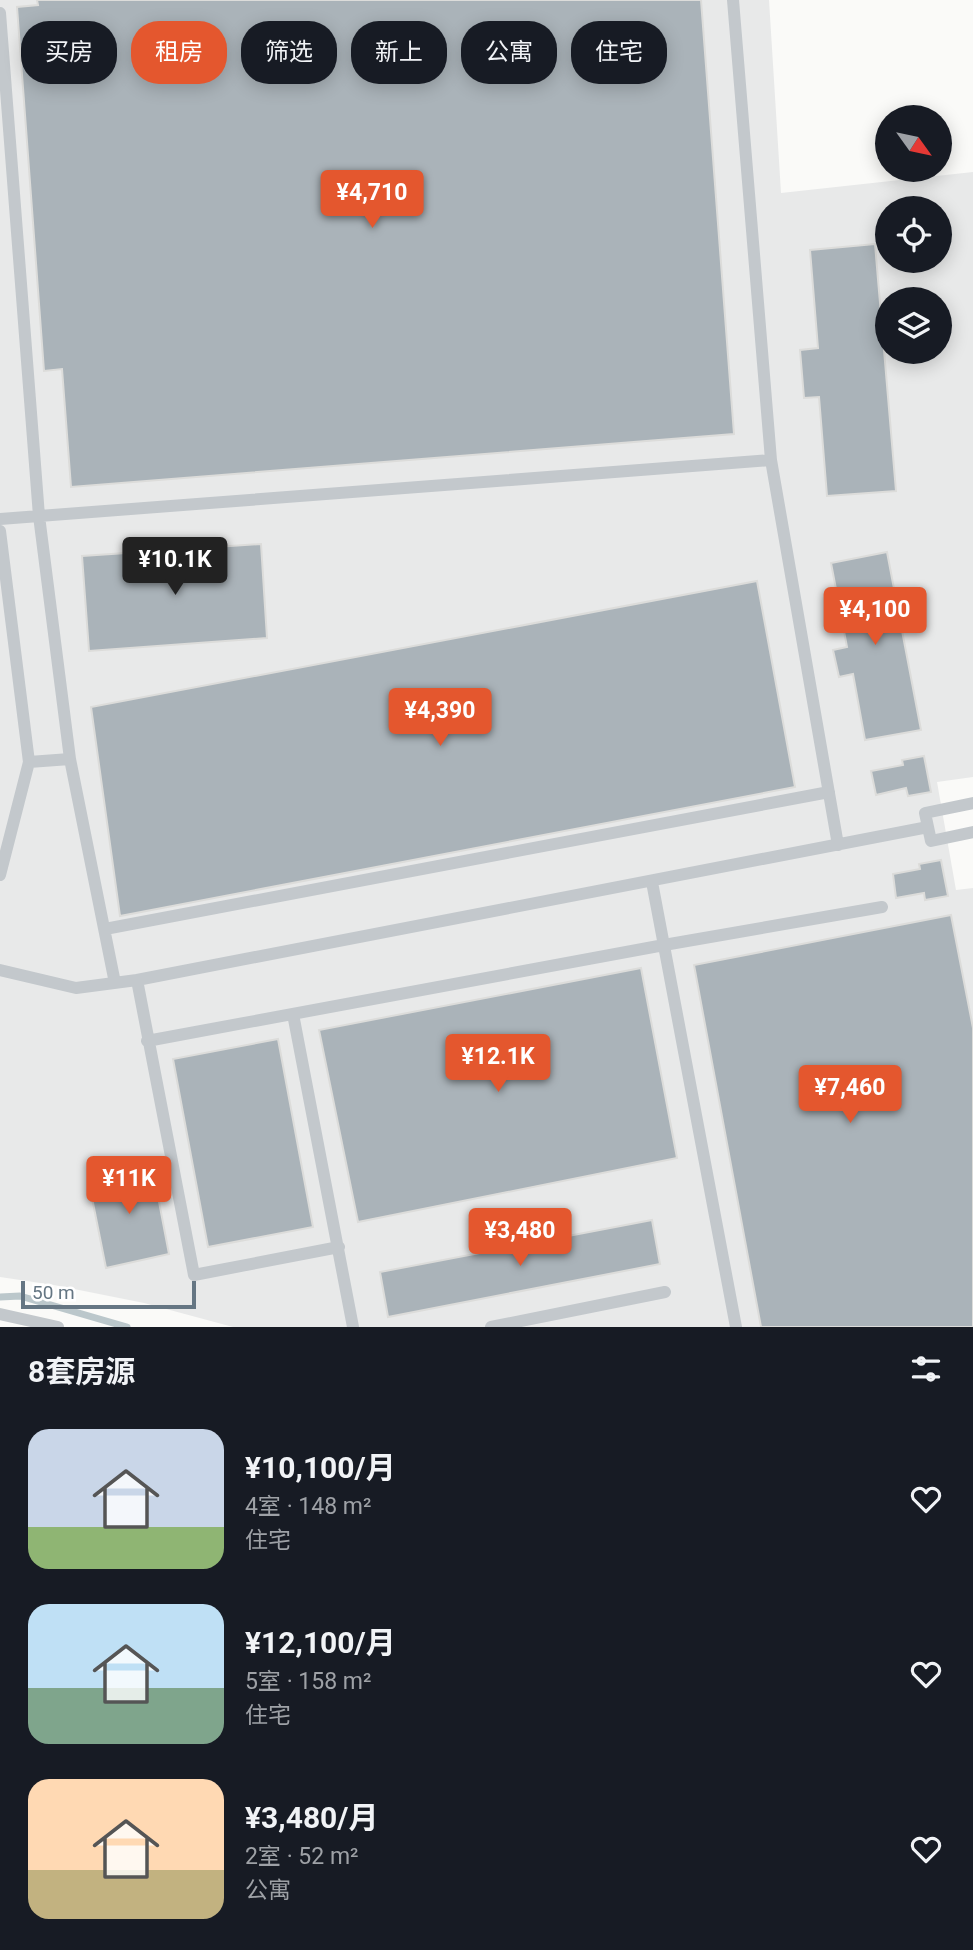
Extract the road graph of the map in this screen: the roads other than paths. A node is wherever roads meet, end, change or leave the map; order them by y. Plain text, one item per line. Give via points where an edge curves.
1 (733, 0) edge
2 (0, 13) edge
3 (771, 460) junction
4 (39, 516) junction
5 (0, 519) edge
6 (0, 531) edge
7 (69, 759) junction
8 (29, 762) junction
9 (829, 792) junction
10 (973, 803) edge
11 (928, 827) junction
12 (973, 832) edge
13 (838, 845) junction
14 (0, 875) edge
15 (652, 882) junction
16 (882, 907) dead end
17 (105, 929) junction
18 (664, 945) junction
19 (0, 970) edge
20 (137, 981) junction
21 (115, 983) junction
22 (293, 1014) junction
23 (147, 1041) junction
24 (339, 1247) junction
25 (666, 1292) dead end
26 (0, 1314) edge
27 (58, 1327) edge
28 (353, 1327) edge
29 (491, 1327) edge
30 (736, 1327) edge

1 - 3 lane
2 - 4 lane
3 - 4 lane
3 - 9 lane
4 - 5 lane
4 - 7 lane
6 - 8 lane
7 - 8 lane
7 - 17 lane
8 - 14 lane
9 - 13 lane
9 - 17 lane
10 - 11 lane via 925,813
11 - 12 lane via 931,841
11 - 13 lane
13 - 15 lane
15 - 18 lane
15 - 20 lane
16 - 18 lane
17 - 21 lane
18 - 22 lane
18 - 30 lane
19 - 21 lane via 76,988
20 - 21 lane
20 - 23 lane
22 - 23 lane
22 - 24 lane
23 - 24 lane via 194,1275
24 - 28 lane
25 - 29 lane
26 - 27 lane

